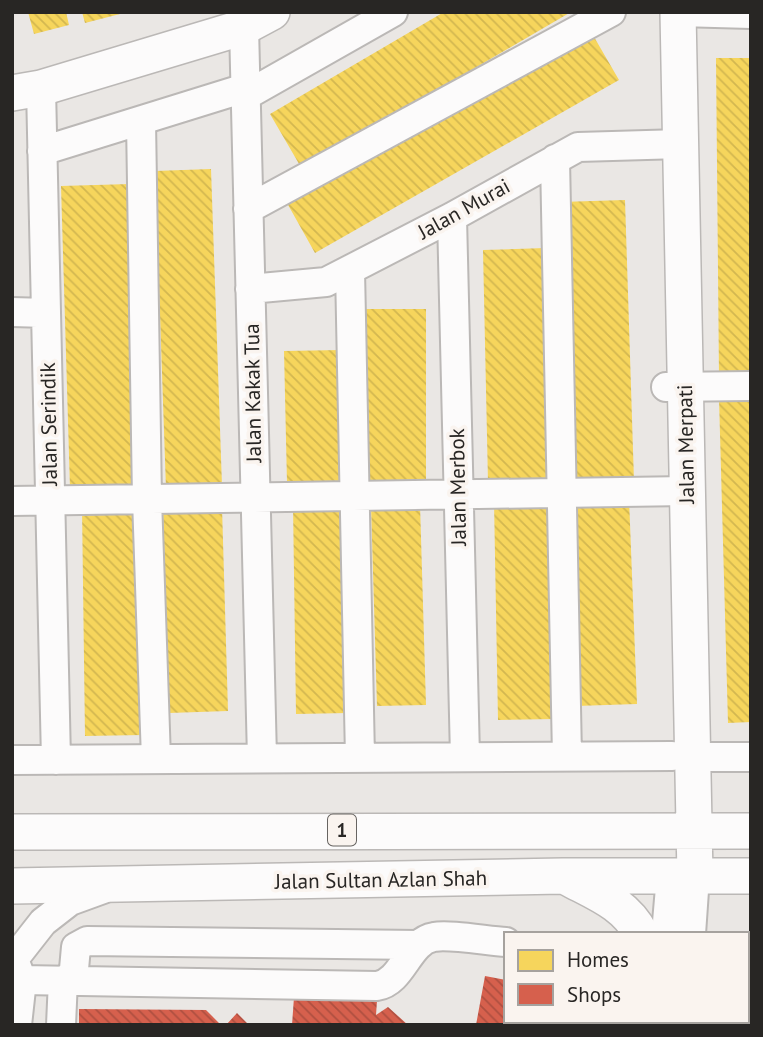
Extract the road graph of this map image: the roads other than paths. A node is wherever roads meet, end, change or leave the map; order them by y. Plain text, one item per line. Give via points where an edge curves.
1 (393, 12) edge
2 (611, 12) edge
3 (678, 12) edge
4 (660, 13) edge
5 (751, 14) edge
6 (258, 20) edge
7 (27, 90) edge
8 (245, 92) junction
9 (141, 121) junction
10 (671, 145) junction
11 (42, 151) junction
12 (555, 159) junction
13 (248, 209) junction
14 (452, 217) junction
15 (350, 270) junction
16 (250, 289) junction
17 (12, 312) edge
18 (46, 313) junction
19 (751, 386) edge
20 (676, 387) junction
21 (677, 491) junction
22 (561, 493) junction
23 (458, 494) junction
24 (355, 496) junction
25 (255, 497) junction
26 (147, 499) junction
27 (51, 500) junction
28 (12, 502) edge
29 (567, 756) junction
30 (682, 756) junction
31 (465, 757) junction
32 (751, 757) edge
33 (261, 758) junction
34 (360, 758) junction
35 (156, 759) junction
36 (12, 760) edge
37 (56, 760) junction
38 (683, 831) junction
39 (751, 831) edge
40 (12, 832) edge
41 (563, 876) junction
42 (683, 876) junction
43 (751, 876) edge
44 (115, 885) junction
45 (12, 886) edge
46 (640, 932) edge
47 (667, 932) edge
48 (691, 932) edge
49 (504, 942) edge
50 (418, 945) junction
51 (15, 962) edge
52 (68, 980) junction
53 (18, 1025) edge
54 (61, 1025) edge

1 - 8 street
2 - 13 street
3 - 4 street
3 - 5 street
3 - 10 main road, Jalan Merpati
4 - 10 main road, Jalan Merpati
6 - 7 main road
6 - 8 street, Jalan Kakak Tua
7 - 11 street, Jalan Serindik
8 - 9 street
8 - 13 street, Jalan Kakak Tua
9 - 11 street
9 - 26 street
10 - 12 street, Jalan Murai via 578,147
10 - 20 main road, Jalan Merpati
11 - 18 street, Jalan Serindik
12 - 14 street, Jalan Murai
12 - 22 street
13 - 16 street, Jalan Kakak Tua
14 - 15 street, Jalan Murai
14 - 23 street, Jalan Merbok
15 - 16 street, Jalan Murai via 318,284
15 - 24 street
16 - 25 street, Jalan Kakak Tua
17 - 18 street
18 - 27 street, Jalan Serindik
19 - 20 street
20 - 21 main road, Jalan Merpati
21 - 22 street
21 - 30 main road, Jalan Merpati
22 - 23 street
22 - 29 street
23 - 24 street
23 - 31 street, Jalan Merbok
24 - 25 street
24 - 34 street
25 - 26 street
25 - 33 street, Jalan Kakak Tua
26 - 27 street
26 - 35 street
27 - 28 street
27 - 37 street, Jalan Serindik
29 - 30 street
29 - 31 street
30 - 32 street
30 - 38 main road, Jalan Merpati
31 - 34 street
33 - 34 street
33 - 35 street
35 - 37 street
36 - 37 street
38 - 39 main road, 1
38 - 40 main road, 1
38 - 42 main road, Jalan Merpati
41 - 42 main road, Jalan Sultan Azlan Shah
41 - 44 main road, Jalan Sultan Azlan Shah
41 - 46 main road via 617,904
42 - 43 main road, Jalan Sultan Azlan Shah
42 - 47 street
42 - 48 street
44 - 45 main road, Jalan Sultan Azlan Shah
44 - 51 street via 70,901 43,922
49 - 50 street via 433,937
50 - 52 street via 382,985
50 - 52 street via 87,941 76,947
51 - 52 street
51 - 53 street
52 - 54 street

